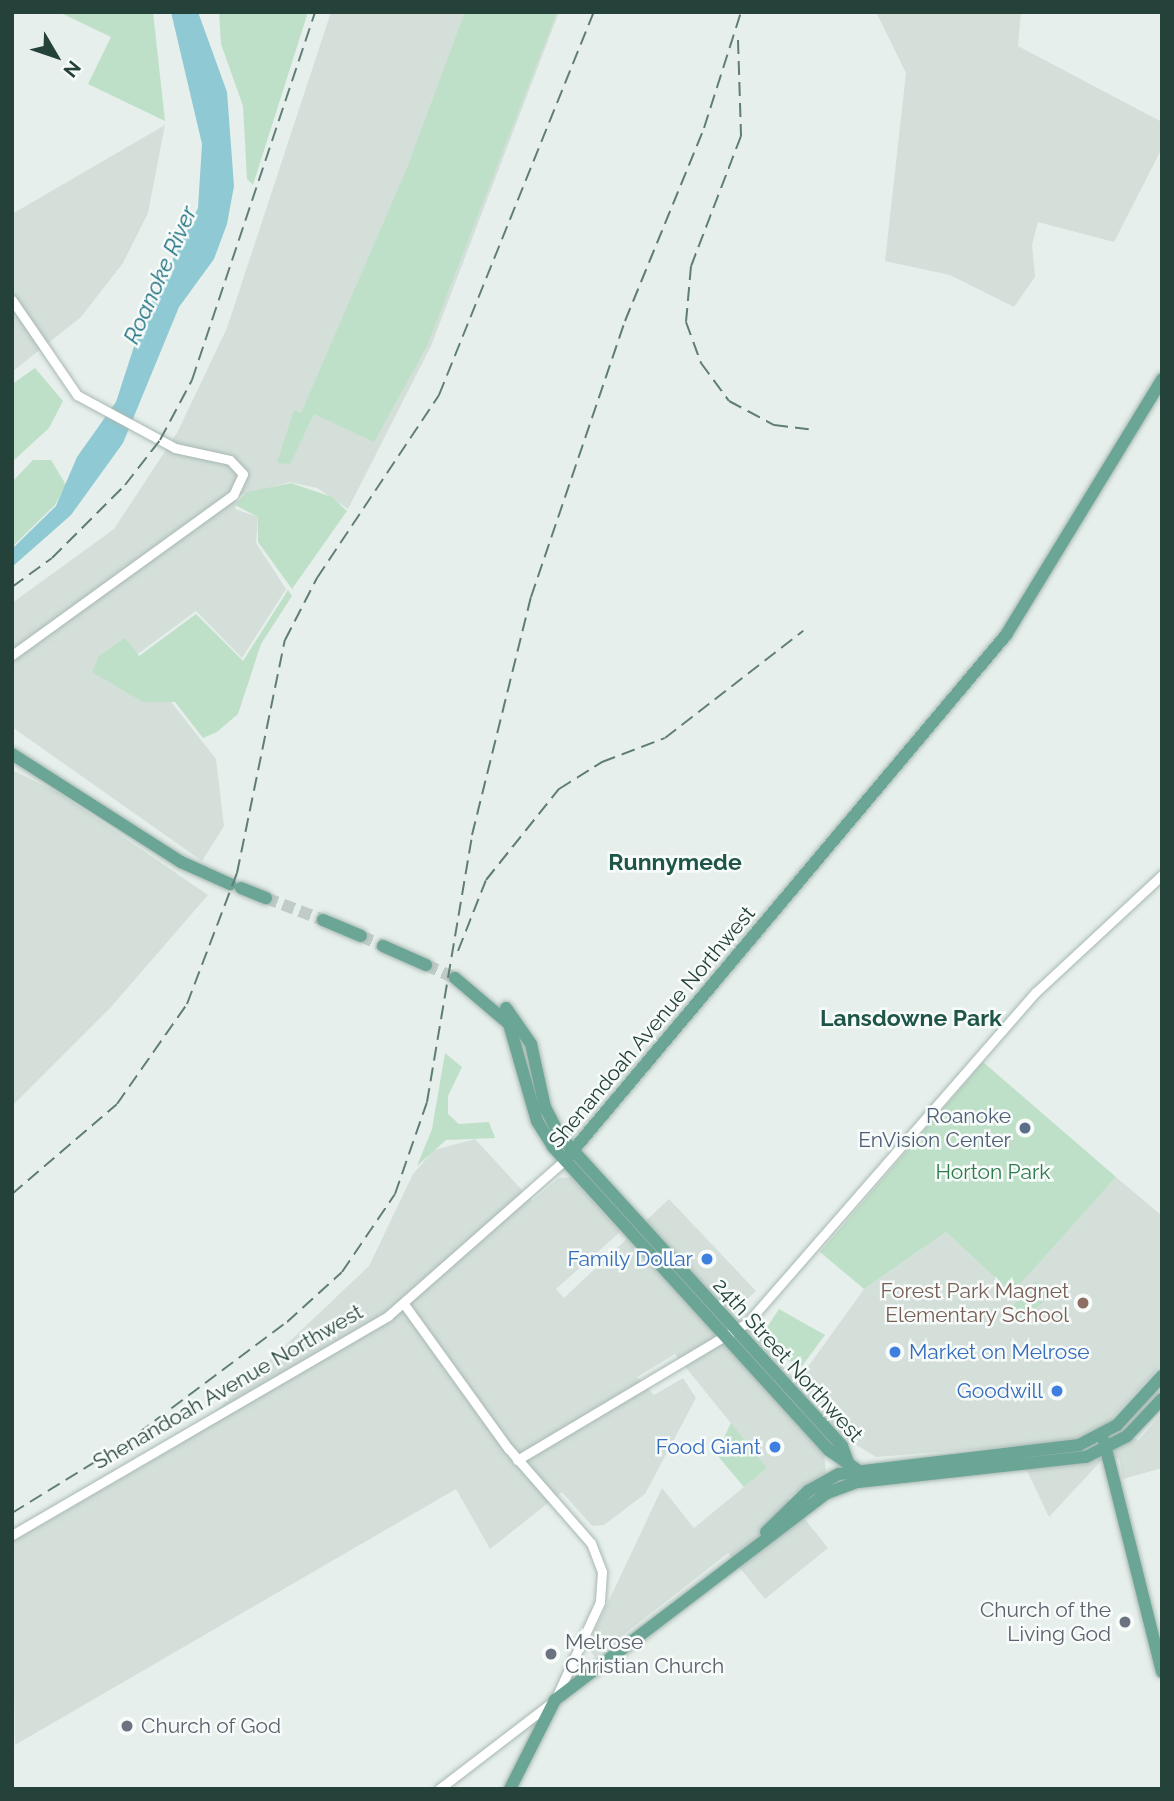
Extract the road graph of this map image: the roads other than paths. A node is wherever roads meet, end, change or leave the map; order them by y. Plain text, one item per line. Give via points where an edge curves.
1 (12, 300) edge
2 (1162, 379) edge
3 (12, 655) edge
4 (12, 754) edge
5 (1162, 875) edge
6 (266, 898) tunnel mouth
7 (323, 920) tunnel mouth
8 (361, 936) tunnel mouth
9 (383, 946) tunnel mouth
10 (426, 965) tunnel mouth
11 (569, 1156) junction
12 (404, 1304) junction
13 (731, 1335) junction
14 (1162, 1376) edge
15 (1162, 1399) edge
16 (1102, 1435) junction
17 (842, 1446) junction
18 (1106, 1448) junction
19 (829, 1450) junction
20 (517, 1460) junction
21 (930, 1462) junction
22 (851, 1471) junction
23 (875, 1480) junction
24 (822, 1482) junction
25 (804, 1510) junction
26 (12, 1535) edge
27 (755, 1546) junction
28 (1162, 1672) edge
29 (555, 1700) junction
30 (439, 1789) edge
31 (510, 1789) edge

1 - 3 street via 63,382 143,432 187,452 230,460 243,474 233,495
2 - 11 main road, Shenandoah Avenue Northwest via 1006,635
4 - 6 main road via 181,862
5 - 13 street via 1036,992
7 - 8 main road
9 - 10 main road
11 - 11 main road, 24th Street Northwest via 549,1117 527,1035 496,999 455,978 509,1024 537,1121
11 - 12 street, Shenandoah Avenue Northwest
11 - 13 main road, 24th Street Northwest
12 - 20 street
12 - 26 street, Shenandoah Avenue Northwest
13 - 17 main road, 24th Street Northwest
13 - 19 main road, 24th Street Northwest
13 - 20 street
14 - 16 main road
15 - 18 main road
16 - 18 main road
16 - 21 main road via 1069,1448
17 - 21 main road via 868,1462
17 - 22 main road, 24th Street Northwest
18 - 23 main road via 1067,1461
18 - 28 main road
19 - 22 main road, 24th Street Northwest
19 - 24 main road via 835,1465
20 - 29 street via 596,1553 603,1582 595,1615
21 - 22 main road
22 - 23 main road
22 - 24 main road
22 - 25 main road via 810,1498
23 - 25 main road via 841,1487
24 - 27 main road
25 - 27 main road
27 - 29 main road
29 - 30 street
29 - 31 main road

